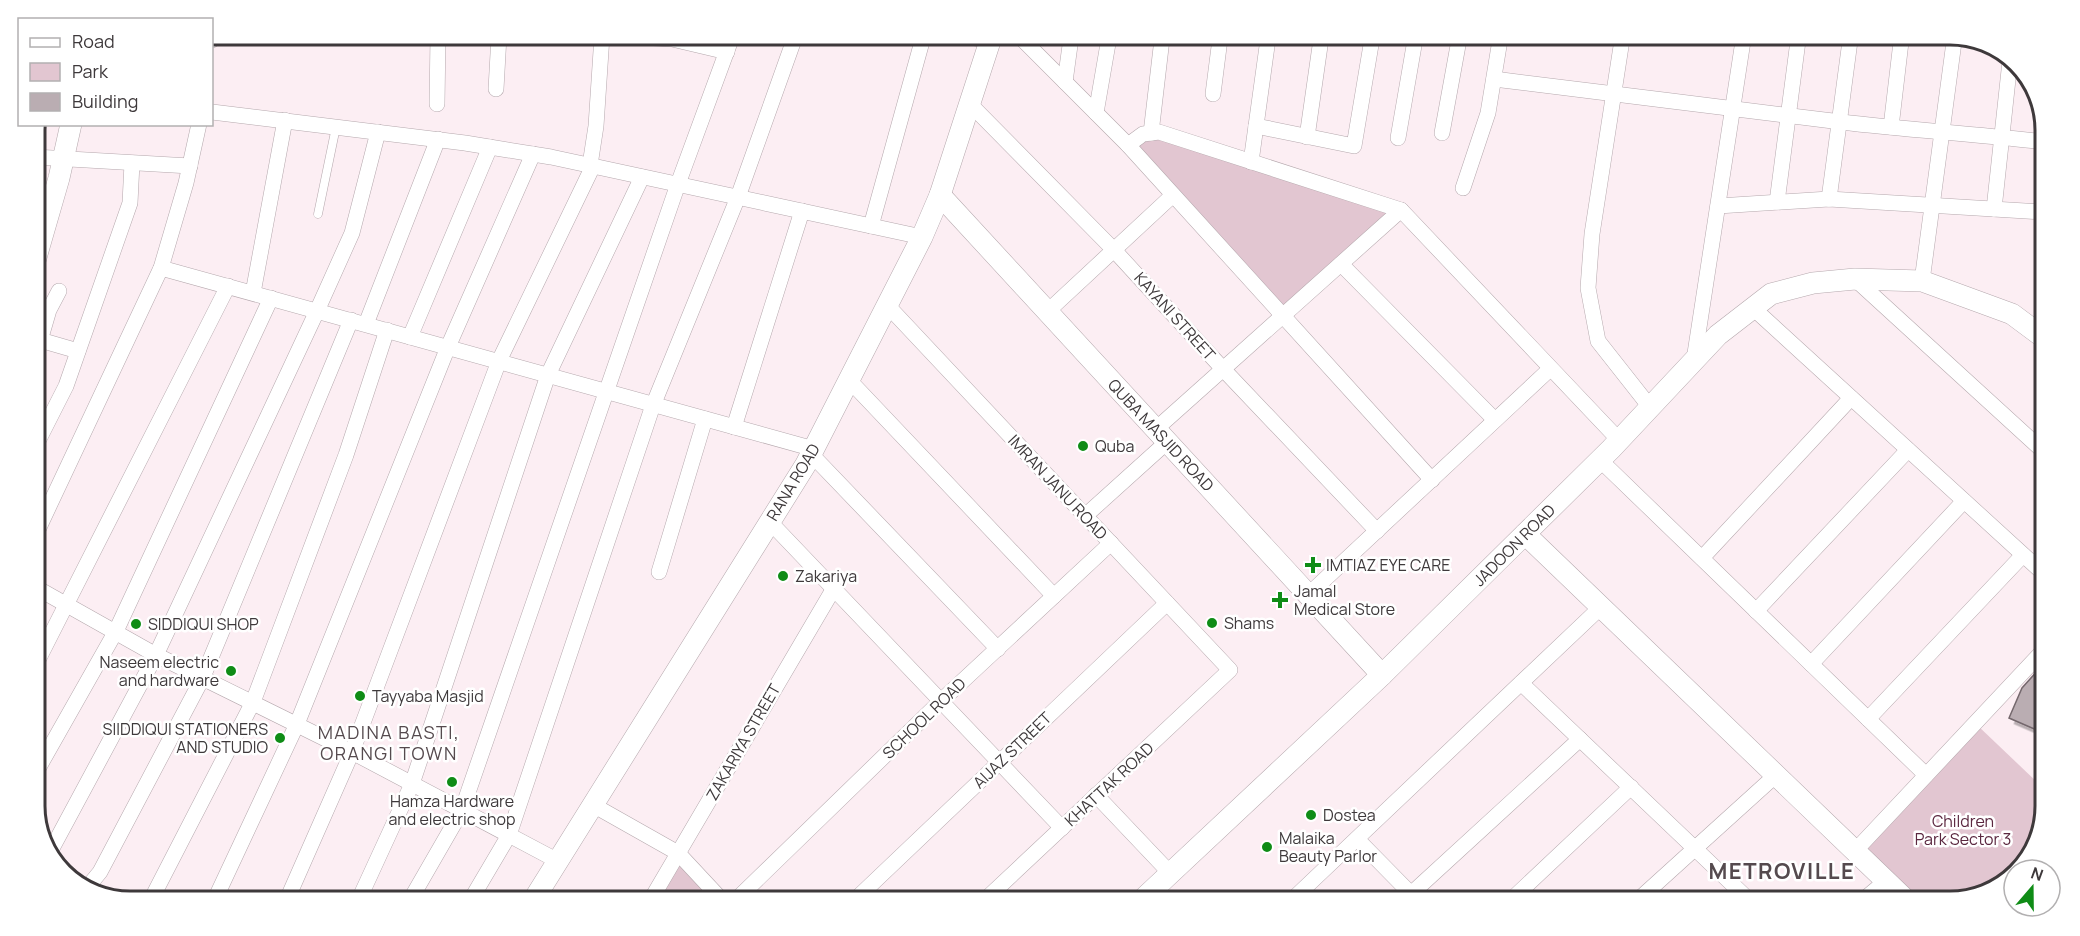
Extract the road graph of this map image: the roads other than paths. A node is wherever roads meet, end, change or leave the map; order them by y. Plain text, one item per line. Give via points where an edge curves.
1 (438, 45) edge
2 (498, 45) edge
3 (601, 45) edge
4 (697, 45) edge
5 (729, 45) edge
6 (792, 45) edge
7 (921, 45) edge
8 (984, 45) edge
9 (1028, 45) edge
10 (1070, 45) edge
11 (1108, 45) edge
12 (1161, 45) edge
13 (1219, 45) edge
14 (1267, 45) edge
15 (1320, 45) edge
16 (1371, 45) edge
17 (1414, 45) edge
18 (1458, 45) edge
19 (1499, 45) edge
20 (1621, 45) edge
21 (1742, 45) edge
22 (1798, 45) edge
23 (1850, 45) edge
24 (1901, 45) edge
25 (1954, 45) edge
26 (727, 52) junction
27 (2009, 69) edge
28 (1494, 79) junction
29 (1065, 82) junction
30 (496, 89) dead end
31 (1614, 93) junction
32 (1213, 94) dead end
33 (437, 104) dead end
34 (970, 104) junction
35 (1733, 108) junction
36 (213, 112) edge
37 (1096, 113) junction
38 (1789, 115) junction
39 (285, 120) junction
40 (1840, 122) junction
41 (71, 126) edge
42 (200, 126) edge
43 (1256, 126) junction
44 (336, 127) junction
45 (1891, 127) junction
46 (378, 132) junction
47 (1151, 133) junction
48 (1443, 133) dead end
49 (1942, 133) junction
50 (1307, 137) junction
51 (2001, 137) junction
52 (1398, 138) dead end
53 (438, 140) junction
54 (2035, 141) edge
55 (1128, 145) junction
56 (490, 147) junction
57 (533, 154) junction
58 (45, 157) edge
59 (63, 158) junction
60 (1251, 162) junction
61 (132, 163) junction
62 (190, 166) junction
63 (592, 166) junction
64 (642, 177) junction
65 (678, 184) junction
66 (1463, 188) dead end
67 (940, 195) junction
68 (1173, 195) junction
69 (738, 197) junction
70 (1829, 199) junction
71 (1777, 202) junction
72 (1932, 204) junction
73 (1718, 206) junction
74 (1994, 208) junction
75 (1401, 210) junction
76 (802, 211) junction
77 (2035, 212) edge
78 (318, 214) dead end
79 (45, 224) edge
80 (871, 226) junction
81 (921, 237) junction
82 (1114, 250) junction
83 (1341, 264) junction
84 (161, 268) junction
85 (1855, 279) junction
86 (1922, 281) junction
87 (228, 286) junction
88 (59, 291) dead end
89 (253, 293) junction
90 (272, 298) junction
91 (886, 305) junction
92 (1753, 308) junction
93 (317, 311) junction
94 (1047, 312) junction
95 (1283, 316) junction
96 (351, 320) junction
97 (45, 323) edge
98 (366, 324) junction
99 (387, 330) junction
100 (2035, 331) edge
101 (410, 337) junction
102 (45, 341) edge
103 (448, 347) junction
104 (78, 351) junction
105 (1694, 360) junction
106 (499, 361) junction
107 (1223, 369) junction
108 (1550, 369) junction
109 (548, 375) junction
110 (849, 380) junction
111 (607, 392) junction
112 (1851, 398) junction
113 (654, 405) junction
114 (1650, 407) junction
115 (705, 419) junction
116 (1496, 420) junction
117 (45, 427) edge
118 (734, 427) junction
119 (1161, 436) junction
120 (1619, 440) junction
121 (2035, 444) edge
122 (1908, 450) junction
123 (812, 451) junction
124 (1600, 460) junction
125 (1432, 480) junction
126 (1964, 501) junction
127 (45, 515) edge
128 (1085, 516) junction
129 (770, 522) junction
130 (1377, 531) junction
131 (1525, 534) junction
132 (1111, 543) junction
133 (2023, 555) junction
134 (1702, 558) junction
135 (2035, 566) edge
136 (658, 572) dead end
137 (834, 588) junction
138 (45, 592) edge
139 (1308, 595) junction
140 (1054, 596) junction
141 (1167, 603) junction
142 (66, 604) junction
143 (1601, 607) junction
144 (1756, 610) junction
145 (116, 632) junction
146 (45, 646) edge
147 (998, 649) junction
148 (156, 655) junction
149 (2035, 659) edge
150 (1811, 664) junction
151 (1230, 670) joint
152 (1382, 675) junction
153 (203, 677) junction
154 (1521, 683) junction
155 (941, 701) junction
156 (253, 702) junction
157 (1868, 719) junction
158 (297, 724) junction
159 (1580, 739) junction
160 (352, 752) junction
161 (45, 756) edge
162 (1000, 762) junction
163 (1776, 775) junction
164 (1926, 775) junction
165 (412, 784) junction
166 (1631, 787) junction
167 (1096, 795) junction
168 (593, 805) junction
169 (462, 810) junction
170 (1062, 828) junction
171 (509, 835) junction
172 (1357, 839) junction
173 (53, 843) edge
174 (1695, 848) junction
175 (1855, 851) junction
176 (678, 853) junction
177 (558, 861) junction
178 (1170, 873) junction
179 (1886, 881) junction
180 (91, 882) edge
181 (156, 891) edge
182 (219, 891) edge
183 (291, 891) edge
184 (363, 891) edge
185 (415, 891) edge
186 (476, 891) edge
187 (539, 891) edge
188 (656, 891) edge
189 (713, 891) edge
190 (745, 891) edge
191 (864, 891) edge
192 (994, 891) edge
193 (1151, 891) edge
194 (1307, 891) edge
195 (1407, 891) edge
196 (1419, 891) edge
197 (1521, 891) edge
198 (1648, 891) edge
199 (1740, 891) edge
200 (1874, 891) edge
201 (1896, 891) edge

1 - 33 street
2 - 30 street
3 - 63 street
4 - 26 street
5 - 26 street
6 - 69 street
7 - 80 street
8 - 34 street, RANA ROAD
9 - 29 street
10 - 29 street
11 - 37 street
12 - 47 street
13 - 32 street
14 - 43 street
15 - 50 street
16 - 50 street via 1354,146
17 - 52 street
18 - 48 street
19 - 28 street
20 - 31 street
21 - 35 street
22 - 38 street
23 - 40 street
24 - 45 street
25 - 49 street
26 - 65 street
27 - 51 street
28 - 31 street
28 - 66 street via 1488,113
29 - 37 street
31 - 35 street
31 - 114 street via 1592,234 1588,288 1598,341
34 - 67 street, RANA ROAD
34 - 82 street, KAYANI STREET
35 - 38 street
35 - 73 street
36 - 39 street
37 - 55 street
38 - 40 street
38 - 71 street
39 - 44 street
39 - 89 street
40 - 45 street
40 - 70 street
41 - 59 street
42 - 62 street
43 - 50 street
43 - 60 street
44 - 46 street
44 - 78 lane
45 - 49 street
46 - 53 street
46 - 93 street via 352,233
47 - 55 street
47 - 60 street via 1159,132
49 - 51 street
49 - 72 street
51 - 54 street
51 - 74 street
53 - 56 street
53 - 98 street
55 - 68 street
56 - 57 street
56 - 101 street
57 - 63 street
57 - 103 street
58 - 59 street
59 - 61 street
59 - 79 street
60 - 75 street
61 - 62 street
61 - 104 street via 130,203
62 - 84 street
63 - 64 street
63 - 106 street
64 - 65 street
64 - 109 street
65 - 69 street
65 - 111 street
67 - 81 street, RANA ROAD
67 - 94 street, QUBA MASJID ROAD
68 - 82 street
68 - 95 street
69 - 76 street
69 - 113 street
70 - 71 street
70 - 72 street
71 - 73 street
72 - 74 street
72 - 86 street
73 - 105 street
74 - 77 street
75 - 83 street
75 - 108 street
76 - 80 street
76 - 118 street
80 - 81 street
81 - 91 street, RANA ROAD
82 - 94 street
82 - 107 street, KAYANI STREET
83 - 95 street
83 - 116 street
84 - 87 street
84 - 127 street
85 - 86 street, JADOON ROAD
85 - 92 street, JADOON ROAD via 1813,283 1772,294
85 - 121 street
86 - 100 street, JADOON ROAD via 2012,314
87 - 89 street
87 - 142 street
88 - 97 street
89 - 90 street
90 - 93 street
90 - 145 street
91 - 110 street, RANA ROAD
91 - 128 street, IMRAN JANU ROAD
92 - 105 street, JADOON ROAD
92 - 112 street
93 - 96 street
93 - 148 street
94 - 119 street, QUBA MASJID ROAD
95 - 107 street
95 - 125 street
96 - 98 street
96 - 153 street
98 - 99 street
99 - 101 street
99 - 156 street via 346,455
101 - 103 street
102 - 104 street
103 - 106 street
103 - 158 street
104 - 117 street
105 - 114 street, JADOON ROAD
106 - 109 street
106 - 160 street
107 - 119 street
107 - 130 street, KAYANI STREET
108 - 116 street
108 - 120 street
109 - 111 street
109 - 165 street
110 - 123 street, RANA ROAD
110 - 140 street
111 - 113 street
111 - 169 street
112 - 122 street
112 - 134 street
113 - 115 street
113 - 171 street
114 - 120 street, JADOON ROAD
115 - 118 street
115 - 136 street
116 - 125 street
118 - 123 street
119 - 128 street
119 - 139 street, QUBA MASJID ROAD
120 - 124 street, JADOON ROAD
122 - 126 street
122 - 144 street
123 - 129 street, RANA ROAD
123 - 147 street
124 - 131 street, JADOON ROAD
124 - 134 street
125 - 130 street
126 - 133 street
126 - 150 street
128 - 132 street, IMRAN JANU ROAD
129 - 137 street
129 - 168 street, RANA ROAD
130 - 139 street
131 - 143 street
131 - 152 street, JADOON ROAD
132 - 140 street, SCHOOL ROAD
132 - 141 street, IMRAN JANU ROAD
133 - 135 street
133 - 157 street
134 - 144 street
137 - 155 street
137 - 176 street, ZAKARIYA STREET
138 - 142 street
139 - 152 street, QUBA MASJID ROAD
140 - 147 street, SCHOOL ROAD
141 - 151 street, IMRAN JANU ROAD
141 - 162 street, AIJAZ STREET
142 - 145 street
142 - 146 street
143 - 154 street
143 - 163 street
144 - 150 street
145 - 148 street
145 - 161 street
147 - 155 street, SCHOOL ROAD
148 - 153 street
148 - 173 street
149 - 164 street
150 - 157 street
151 - 167 street, KHATTAK ROAD
152 - 178 street, JADOON ROAD
153 - 156 street
153 - 180 street
154 - 159 street
154 - 172 street
155 - 162 street
155 - 190 street, SCHOOL ROAD
156 - 158 street
156 - 181 street
157 - 164 street
158 - 160 street
158 - 182 street
159 - 166 street
159 - 196 street
160 - 165 street
160 - 183 street
162 - 170 street
162 - 191 street, AIJAZ STREET
163 - 174 street
163 - 175 street
164 - 175 street
165 - 169 street
165 - 184 street
166 - 174 street
166 - 197 street
167 - 170 street, KHATTAK ROAD
167 - 178 street
168 - 176 street
168 - 177 street, RANA ROAD
169 - 171 street
169 - 185 street
170 - 192 street, KHATTAK ROAD
171 - 177 street
171 - 186 street
172 - 194 street
172 - 195 street
174 - 198 street
174 - 199 street
175 - 179 street
176 - 188 street, ZAKARIYA STREET
176 - 189 street
177 - 187 street, RANA ROAD
178 - 193 street, JADOON ROAD
179 - 200 street
179 - 201 street

